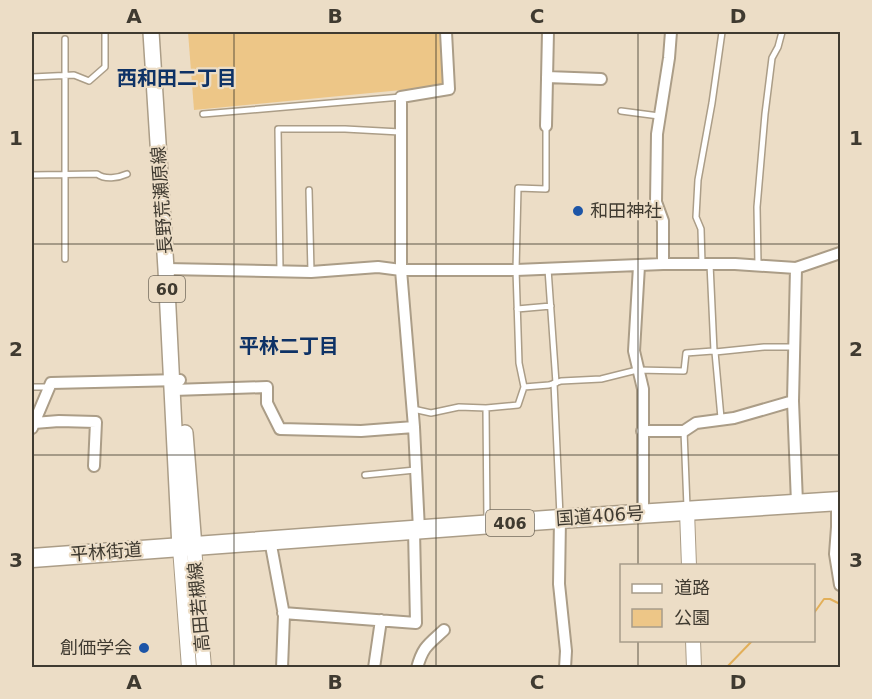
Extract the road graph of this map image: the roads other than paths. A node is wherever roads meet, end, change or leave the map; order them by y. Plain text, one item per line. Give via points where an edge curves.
1 (105, 32) edge
2 (151, 32) edge
3 (158, 32) edge
4 (446, 32) edge
5 (548, 32) edge
6 (670, 32) edge
7 (722, 32) edge
8 (782, 32) edge
9 (65, 39) dead end
10 (32, 77) edge
11 (65, 77) junction
12 (546, 77) junction
13 (601, 79) dead end
14 (401, 97) junction
15 (621, 111) dead end
16 (203, 114) dead end
17 (659, 116) junction
18 (546, 126) joint
19 (402, 132) junction
20 (127, 174) dead end
21 (32, 175) edge
22 (64, 175) junction
23 (309, 190) dead end
24 (840, 253) edge
25 (65, 259) dead end
26 (663, 264) junction
27 (706, 264) junction
28 (639, 266) junction
29 (758, 266) junction
30 (548, 268) junction
31 (796, 268) junction
32 (170, 269) junction
33 (280, 270) junction
34 (401, 270) junction
35 (516, 270) junction
36 (311, 272) junction
37 (551, 306) junction
38 (517, 309) junction
39 (794, 348) junction
40 (714, 351) junction
41 (637, 370) junction
42 (555, 383) junction
43 (177, 385) junction
44 (32, 387) edge
45 (49, 387) junction
46 (524, 387) junction
47 (793, 401) junction
48 (486, 408) junction
49 (411, 409) junction
50 (721, 418) junction
51 (32, 425) edge
52 (414, 427) junction
53 (642, 431) junction
54 (684, 431) junction
55 (94, 466) dead end
56 (415, 470) junction
57 (365, 475) dead end
58 (839, 501) edge
59 (797, 503) junction
60 (687, 511) junction
61 (643, 514) junction
62 (560, 519) junction
63 (488, 525) junction
64 (417, 530) junction
65 (270, 540) junction
66 (187, 547) junction
67 (32, 558) edge
68 (689, 564) edge
69 (840, 585) edge
70 (283, 613) junction
71 (381, 620) junction
72 (444, 630) dead end
73 (693, 642) edge
74 (189, 668) edge
75 (204, 668) edge
76 (282, 668) edge
77 (374, 668) edge
78 (417, 668) edge
79 (565, 668) edge
80 (694, 668) edge

1 - 11 lane via 105,67 89,81 74,75
2 - 32 main road, 長野荒瀬原線 / 60
3 - 32 main road, 長野荒瀬原線 / 60
4 - 14 street via 449,89
5 - 12 street
6 - 17 street
7 - 27 lane via 698,180 696,217
8 - 29 lane via 772,58 763,141 757,207
9 - 11 lane
10 - 11 lane
11 - 22 lane
12 - 13 street
12 - 18 street
14 - 16 lane
14 - 19 street
15 - 17 lane
17 - 26 street via 656,202 663,221
18 - 35 lane via 546,189 518,188
19 - 33 lane via 278,129
19 - 34 street
20 - 22 lane via 119,178
21 - 22 lane
22 - 25 lane
23 - 36 lane
24 - 31 street
26 - 27 street
26 - 28 street
27 - 29 street
27 - 40 lane
28 - 30 street
28 - 41 street via 634,351
29 - 31 street
30 - 35 street
30 - 37 lane
31 - 39 street
32 - 33 street
32 - 43 main road, 長野荒瀬原線 / 60
33 - 36 street
34 - 35 street
34 - 36 street via 378,267
34 - 49 street
35 - 38 lane
37 - 38 lane
37 - 42 lane
38 - 46 lane
39 - 40 lane
39 - 47 street
40 - 41 lane via 686,353 684,371
40 - 50 lane
41 - 42 lane via 601,379
41 - 53 street via 643,389
42 - 46 lane
42 - 62 lane
43 - 45 street via 51,383
43 - 52 street via 267,387 267,403 280,429 361,431
43 - 66 main road, 長野荒瀬原線 / 60
44 - 45 lane
45 - 51 street
46 - 48 lane via 518,405
47 - 50 street
47 - 59 street
48 - 49 lane via 431,412
48 - 63 lane
49 - 52 street
50 - 54 street via 696,423
51 - 55 street via 96,422
52 - 56 street
53 - 54 street
53 - 61 street
54 - 60 lane
56 - 57 lane
56 - 64 street
58 - 59 highway, 国道406号 / 406
58 - 69 street via 835,554
59 - 60 highway, 国道406号 / 406
60 - 61 highway, 国道406号 / 406
60 - 68 street
61 - 62 highway, 国道406号 / 406
62 - 63 highway, 国道406号 / 406
62 - 79 street via 559,584
63 - 64 highway, 国道406号 / 406
64 - 65 highway, 国道406号 / 406
64 - 71 street via 416,622
65 - 66 highway, 国道406号 / 406
65 - 70 street
66 - 67 highway, 平林街道 / 406
66 - 74 street, 高田若槻線
66 - 75 street, 高田若槻線
70 - 71 street
70 - 76 street
71 - 77 street
72 - 78 street via 425,647
73 - 80 street

